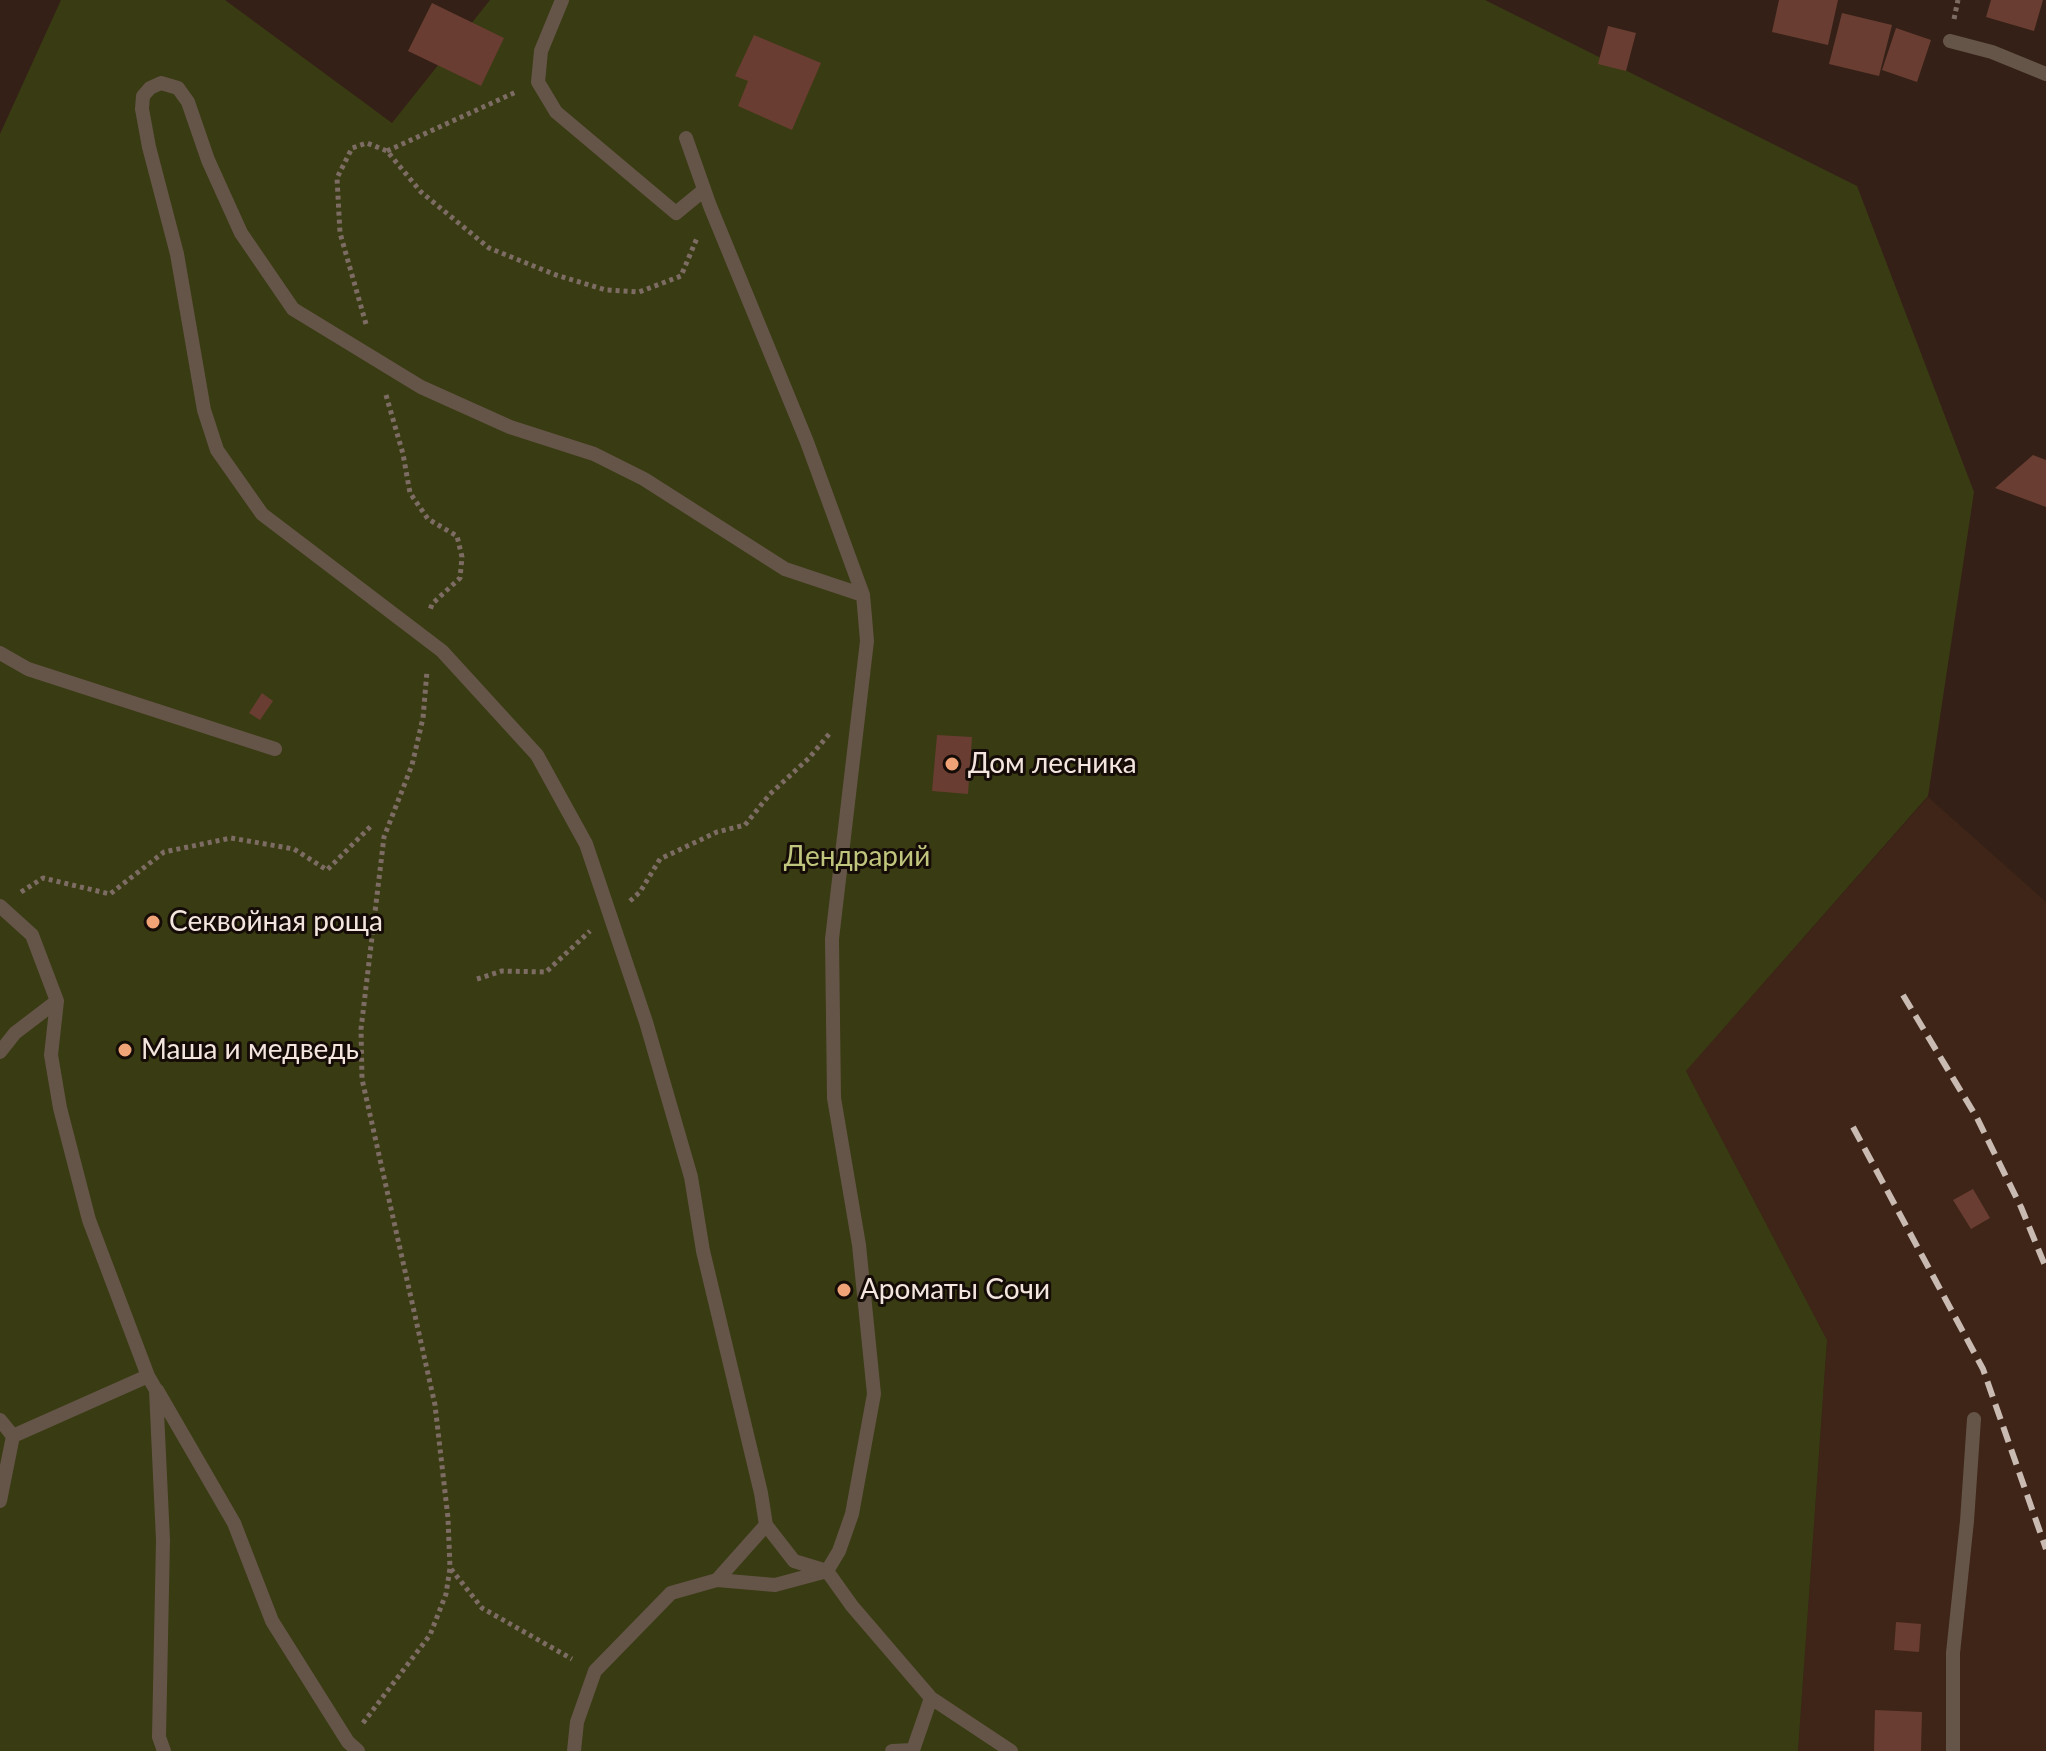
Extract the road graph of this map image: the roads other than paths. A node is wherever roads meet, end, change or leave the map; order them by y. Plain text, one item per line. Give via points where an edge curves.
1 (562, 0) edge
2 (1950, 41) dead end
3 (2046, 74) edge
4 (686, 138) dead end
5 (704, 190) junction
6 (863, 595) junction
7 (0, 653) edge
8 (275, 749) dead end
9 (5, 902) edge
10 (57, 1001) junction
11 (0, 1052) edge
12 (148, 1376) junction
13 (156, 1390) junction
14 (1974, 1419) dead end
15 (0, 1420) edge
16 (13, 1436) junction
17 (0, 1501) edge
18 (766, 1525) junction
19 (827, 1571) junction
20 (717, 1580) junction
21 (931, 1698) junction
22 (353, 1747) edge
23 (164, 1751) edge
24 (574, 1751) edge
25 (892, 1751) edge
26 (1011, 1751) edge
27 (1953, 1751) edge

1 - 5 lane via 541,51 538,82 556,112 676,213
2 - 3 lane
4 - 5 lane
5 - 6 lane
6 - 18 lane via 785,569 644,479 594,454 510,427 421,387 293,309 241,233 188,102 178,88 161,83 143,96 149,147 217,450 262,514 442,651 537,755 586,844 691,1177
6 - 19 lane via 867,641 832,939 834,1082 859,1245 874,1394 852,1514
7 - 8 lane via 28,669
9 - 10 lane via 32,935
10 - 11 lane via 15,1033
10 - 12 lane via 51,1055 60,1108 89,1220
12 - 13 lane
12 - 16 lane
13 - 22 lane via 234,1523 272,1621
13 - 23 lane via 163,1540 159,1737
14 - 27 lane via 1953,1653
15 - 16 lane
16 - 17 lane
18 - 19 lane via 794,1561
18 - 20 lane
19 - 20 lane via 775,1585
19 - 21 lane
20 - 24 lane via 671,1593 595,1671 577,1722
21 - 25 lane via 913,1750
21 - 26 lane

